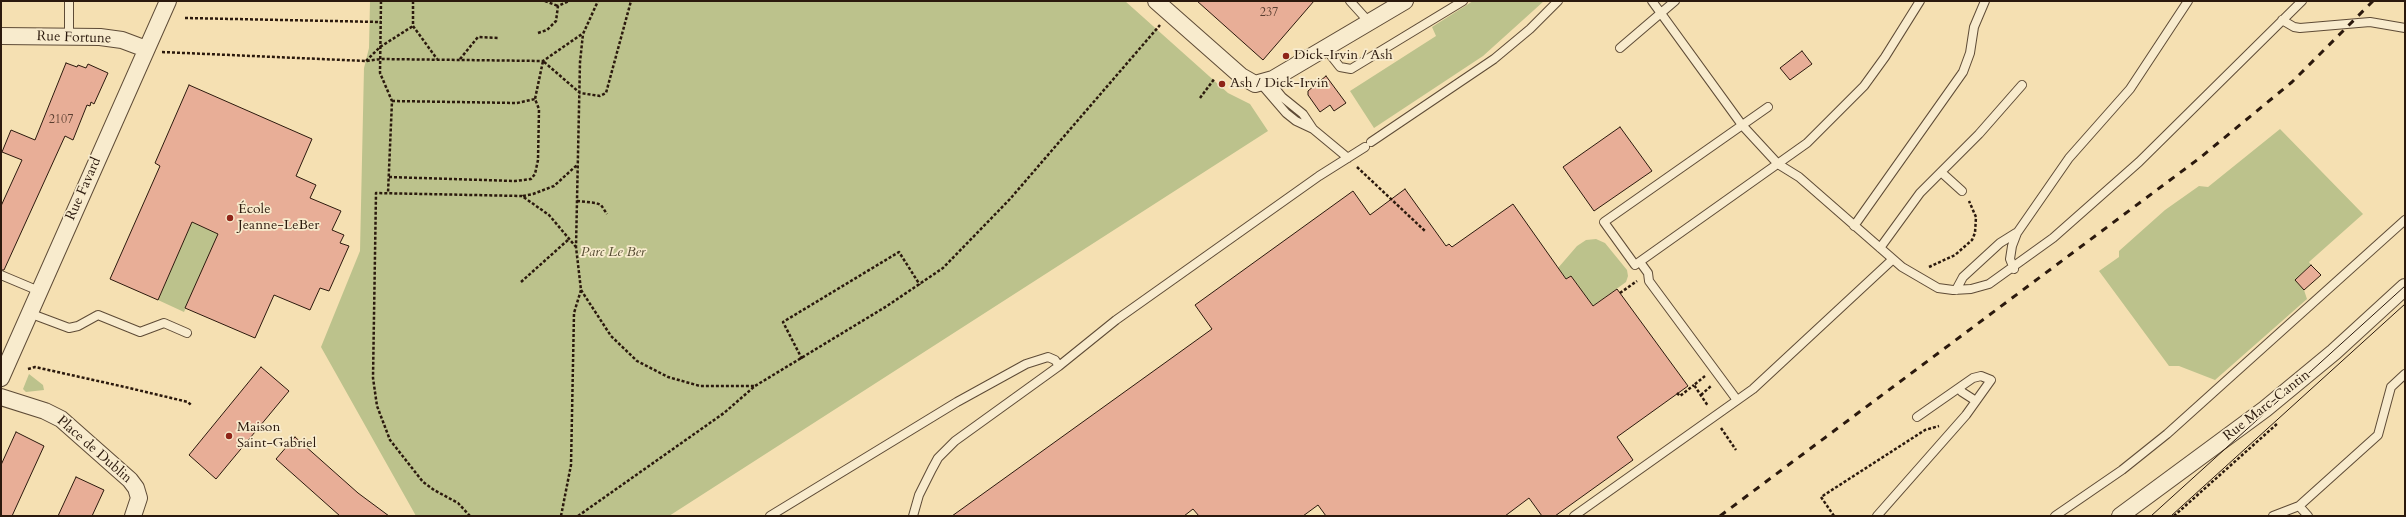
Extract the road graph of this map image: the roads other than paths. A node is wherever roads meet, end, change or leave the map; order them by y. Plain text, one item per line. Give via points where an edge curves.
1 (69, 1) edge
2 (168, 1) edge
3 (1156, 1) edge
4 (1350, 1) edge
5 (1405, 1) edge
6 (1463, 1) edge
7 (1558, 1) edge
8 (1652, 1) edge
9 (1675, 1) edge
10 (1920, 1) edge
11 (1985, 1) edge
12 (2188, 1) edge
13 (2302, 1) edge
14 (1660, 12) junction
15 (2282, 20) junction
16 (1369, 22) junction
17 (2405, 28) edge
18 (1, 36) edge
19 (68, 37) junction
20 (1325, 48) junction
21 (1620, 48) dead end
22 (146, 49) junction
23 (1265, 82) junction
24 (2022, 85) dead end
25 (1768, 107) dead end
26 (1742, 125) junction
27 (1348, 158) junction
28 (1778, 164) junction
29 (1941, 172) junction
30 (1962, 191) road end
31 (2405, 220) edge
32 (1854, 226) junction
33 (2017, 233) junction
34 (1880, 248) junction
35 (1892, 260) junction
36 (1640, 262) junction
37 (2014, 268) junction
38 (1, 275) edge
39 (2405, 287) edge
40 (1956, 290) junction
41 (39, 292) junction
42 (30, 313) junction
43 (187, 333) dead end
44 (1059, 366) junction
45 (2405, 374) edge
46 (1, 378) edge
47 (1959, 388) junction
48 (1, 397) edge
49 (1737, 400) junction
50 (1976, 401) junction
51 (1917, 417) dead end
52 (2299, 506) junction
53 (133, 516) edge
54 (770, 516) edge
55 (913, 516) edge
56 (1574, 516) edge
57 (1877, 516) edge
58 (2055, 516) edge
59 (2120, 516) edge
60 (2273, 516) edge
61 (2308, 516) edge

1 - 19 lane
2 - 22 street, Rue Favard
3 - 23 street via 1250,83
4 - 16 lane
5 - 16 street
6 - 20 lane via 1351,69 1340,67
7 - 27 lane via 1494,59
8 - 14 lane
9 - 14 lane
10 - 28 lane via 1885,58 1854,97 1807,143
11 - 32 lane via 1974,27 1970,53 1963,72
12 - 33 lane via 2130,88 2069,158
13 - 15 lane
14 - 21 lane
14 - 26 lane
15 - 17 lane via 2300,28 2370,22
15 - 37 lane via 2139,162 2053,238
16 - 20 street
18 - 19 street, Rue Fortune
19 - 22 street, Rue Fortune via 115,39
20 - 23 street
22 - 41 street, Rue Favard
23 - 27 lane via 1279,106 1296,121 1313,129
24 - 29 lane
25 - 26 lane
26 - 28 lane
26 - 36 lane via 1604,222 1635,265
27 - 44 lane via 1116,320
28 - 32 lane via 1798,177
28 - 36 lane
29 - 30 lane
29 - 34 lane via 1913,201
31 - 58 lane via 2167,434 2122,470
32 - 34 lane
33 - 37 lane via 2010,259
33 - 40 lane via 2000,243 1963,277
34 - 35 lane
35 - 40 lane via 1938,288
35 - 49 lane via 1765,379
36 - 49 lane via 1648,273 1649,281
37 - 40 lane via 1989,284
38 - 41 lane
39 - 59 street, Rue Marc-Cantin via 2334,352 2265,409
41 - 42 street, Rue Favard
42 - 43 lane via 68,328 78,326 98,315 140,332 164,323
42 - 46 street, Rue Favard
44 - 54 lane via 1055,360 1048,357 1026,364 957,402
44 - 55 lane via 945,451 924,483
45 - 52 lane via 2391,387 2378,435
47 - 50 lane
47 - 50 lane via 1980,376 1991,380
47 - 51 lane
48 - 53 street, Place de Dublin via 61,419 130,480 139,498
49 - 56 lane
50 - 57 lane
52 - 60 lane
52 - 61 lane

